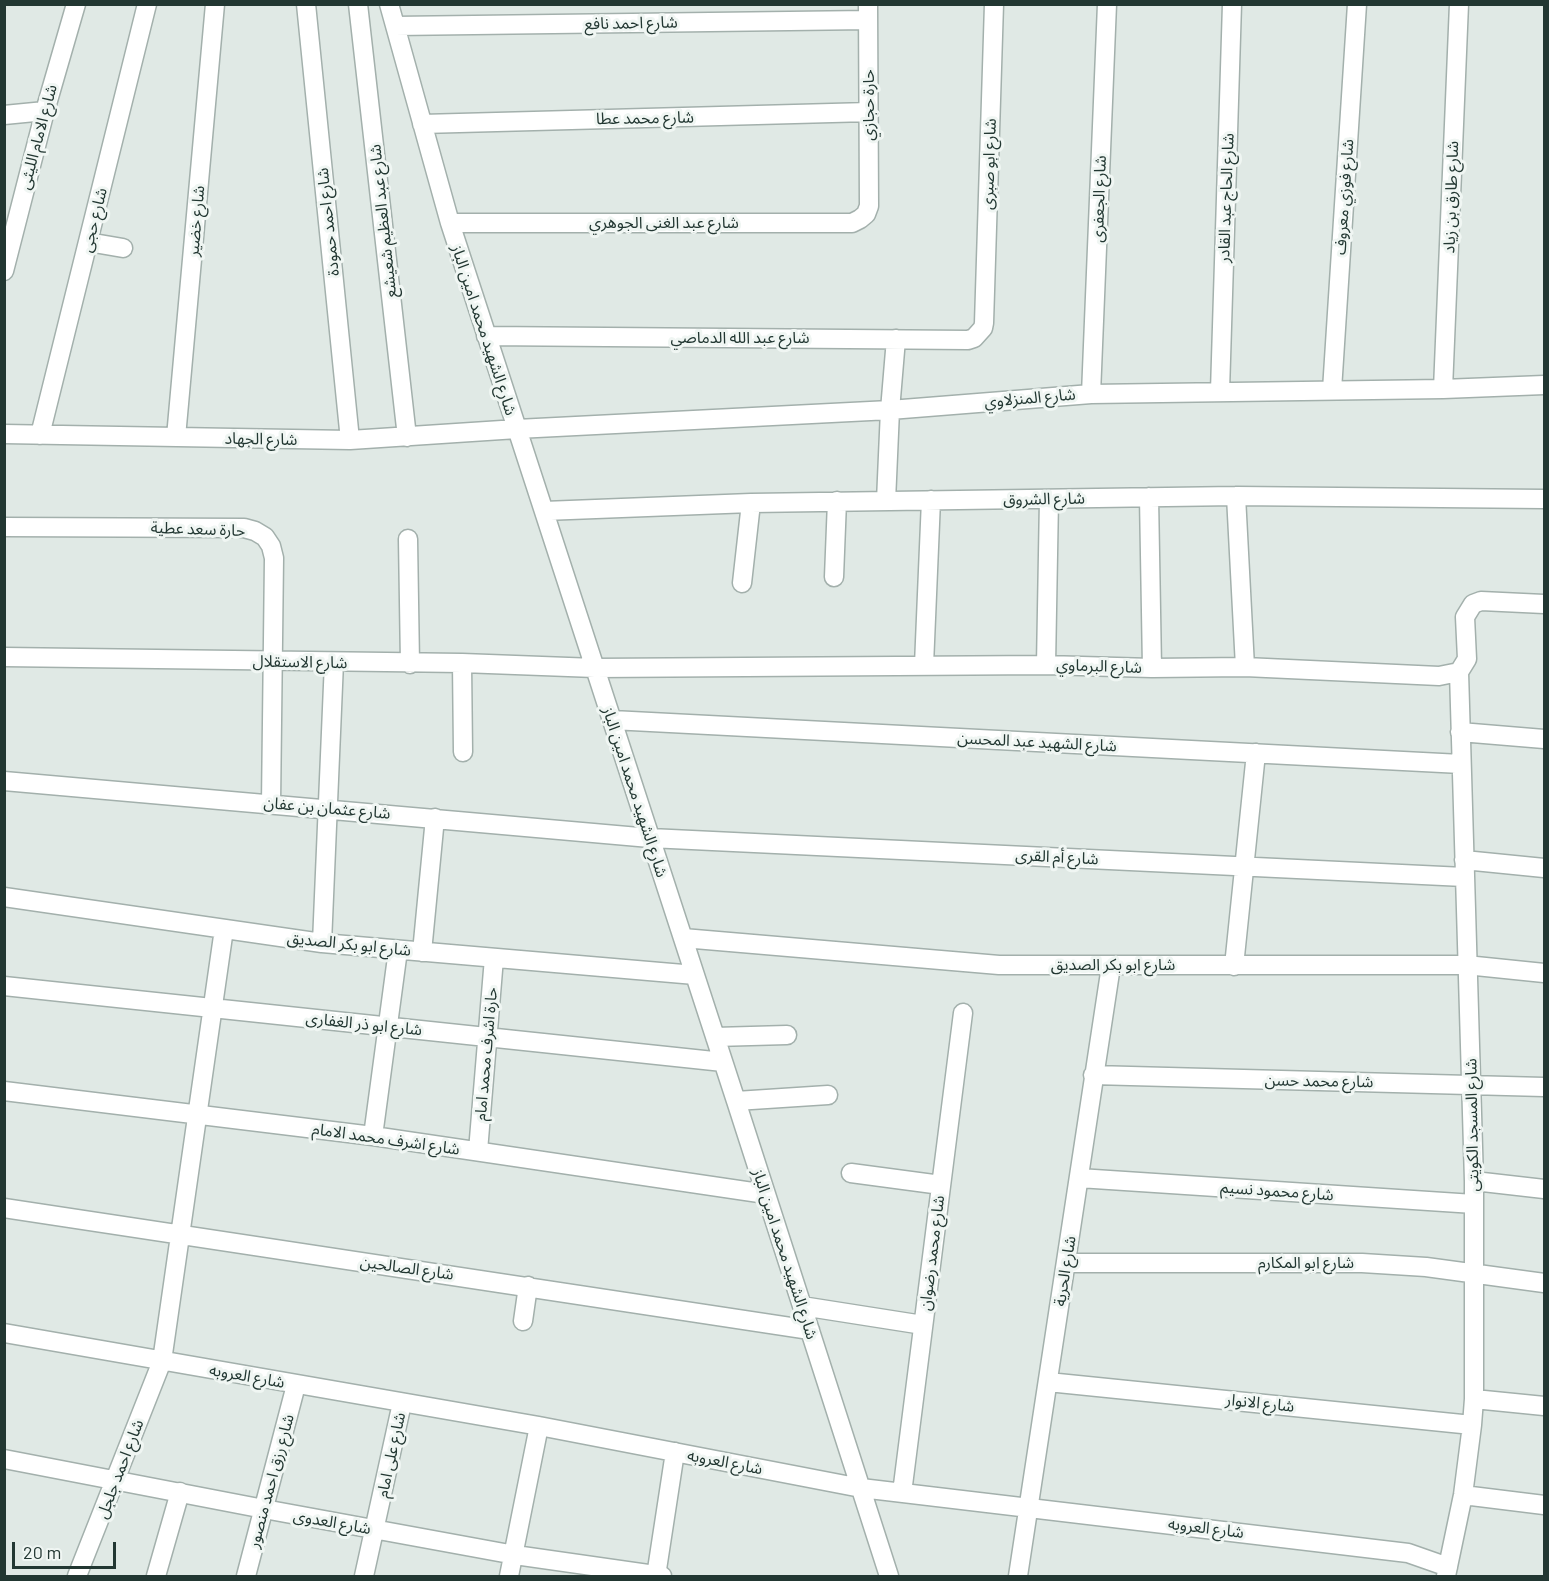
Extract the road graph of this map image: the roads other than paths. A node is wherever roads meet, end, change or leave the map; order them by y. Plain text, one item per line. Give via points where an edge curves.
1 (76, 4) edge
2 (147, 4) edge
3 (215, 4) edge
4 (306, 4) edge
5 (358, 4) edge
6 (389, 4) edge
7 (994, 4) edge
8 (1107, 4) edge
9 (1232, 4) edge
10 (1357, 4) edge
11 (1459, 4) edge
12 (868, 12) edge
13 (395, 26) junction
14 (45, 111) junction
15 (869, 112) junction
16 (4, 115) edge
17 (422, 124) junction
18 (869, 206) joint
19 (12, 208) edge
20 (450, 223) junction
21 (88, 242) junction
22 (123, 248) dead end
23 (4, 271) edge
24 (984, 323) joint
25 (486, 336) junction
26 (896, 339) junction
27 (1545, 385) edge
28 (1443, 388) junction
29 (1332, 390) junction
30 (1220, 391) junction
31 (1090, 393) junction
32 (890, 410) junction
33 (517, 429) junction
34 (4, 434) edge
35 (40, 435) junction
36 (176, 437) junction
37 (407, 437) junction
38 (350, 440) junction
39 (1236, 496) junction
40 (1149, 497) junction
41 (1049, 498) junction
42 (1545, 499) edge
43 (931, 500) junction
44 (837, 501) junction
45 (886, 501) junction
46 (751, 503) junction
47 (544, 512) junction
48 (4, 527) edge
49 (408, 539) dead end
50 (834, 577) dead end
51 (742, 583) dead end
52 (1545, 604) edge
53 (4, 657) edge
54 (273, 662) junction
55 (334, 662) junction
56 (462, 663) junction
57 (410, 664) junction
58 (924, 665) junction
59 (1046, 665) junction
60 (1245, 667) junction
61 (595, 668) junction
62 (1152, 668) junction
63 (1459, 672) junction
64 (612, 720) junction
65 (1460, 732) junction
66 (1545, 739) edge
67 (463, 752) dead end
68 (1256, 753) junction
69 (1461, 764) junction
70 (4, 781) edge
71 (271, 804) junction
72 (328, 808) junction
73 (435, 818) junction
74 (650, 838) junction
75 (1245, 866) junction
76 (1464, 868) junction
77 (1545, 868) edge
78 (4, 897) edge
79 (224, 929) junction
80 (683, 938) junction
81 (322, 943) junction
82 (398, 950) junction
83 (422, 952) junction
84 (494, 958) junction
85 (1466, 965) junction
86 (1111, 966) junction
87 (1234, 966) junction
88 (1545, 973) edge
89 (695, 975) junction
90 (4, 986) edge
91 (212, 1008) junction
92 (963, 1013) dead end
93 (389, 1027) junction
94 (787, 1035) dead end
95 (488, 1037) junction
96 (715, 1037) junction
97 (723, 1062) junction
98 (1093, 1075) junction
99 (1472, 1085) junction
100 (1545, 1087) edge
101 (4, 1091) edge
102 (828, 1095) dead end
103 (736, 1101) junction
104 (197, 1114) junction
105 (373, 1136) junction
106 (478, 1151) junction
107 (851, 1173) dead end
108 (1079, 1178) junction
109 (1474, 1181) junction
110 (941, 1185) junction
111 (1545, 1189) edge
112 (766, 1194) junction
113 (1474, 1204) junction
114 (4, 1208) edge
115 (180, 1235) junction
116 (1067, 1263) junction
117 (1474, 1275) junction
118 (1545, 1283) edge
119 (528, 1286) junction
120 (802, 1306) junction
121 (523, 1320) dead end
122 (923, 1325) junction
123 (810, 1330) junction
124 (4, 1333) edge
125 (162, 1361) junction
126 (1048, 1382) junction
127 (296, 1385) junction
128 (1473, 1399) junction
129 (402, 1403) junction
130 (1545, 1406) edge
131 (1473, 1425) junction
132 (539, 1426) junction
133 (675, 1452) junction
134 (4, 1459) edge
135 (116, 1480) junction
136 (861, 1488) junction
137 (180, 1492) junction
138 (902, 1493) junction
139 (1463, 1495) junction
140 (1545, 1505) edge
141 (1029, 1508) junction
142 (264, 1509) junction
143 (374, 1529) junction
144 (515, 1555) junction
145 (1447, 1572) edge
146 (77, 1576) edge
147 (156, 1576) edge
148 (246, 1576) edge
149 (364, 1576) edge
150 (509, 1576) edge
151 (659, 1576) edge
152 (889, 1576) edge
153 (1018, 1576) edge

1 - 14 street, شارع الامام الليثى
2 - 21 street, شارع حجى
3 - 36 street, شارع خضير
4 - 38 street, شارع احمد حمودة
5 - 37 street, شارع عبد العظيم شعيشع
6 - 13 street, شارع الشهيد محمد امين الباز
7 - 24 street, شارع ابو صبرى
8 - 31 street, شارع الجعفرى
9 - 30 street, شارع الحاج عبد القادر
10 - 29 street, شارع فوزي معروف
11 - 28 street, شارع طارق بن زياد
12 - 13 street, شارع احمد نافع
12 - 15 street, حارة حجازي
13 - 17 street, شارع الشهيد محمد امين الباز
14 - 16 street
14 - 19 street, شارع الامام الليثى
15 - 17 street, شارع محمد عطا
15 - 18 street, حارة حجازي
17 - 20 street, شارع الشهيد محمد امين الباز
18 - 20 street, شارع عبد الغنى الجوهري via 866,214 852,223
19 - 23 street, شارع الامام الليثى
20 - 25 street, شارع الشهيد محمد امين الباز
21 - 22 street
21 - 35 street, شارع حجى
24 - 26 street, شارع عبد الله الدماصي via 979,334 968,339
25 - 26 street, شارع عبد الله الدماصي
25 - 33 street, شارع الشهيد محمد امين الباز
26 - 32 street
27 - 28 street, شارع المنزلاوي
28 - 29 street, شارع المنزلاوي
29 - 30 street, شارع المنزلاوي
30 - 31 street, شارع المنزلاوي
31 - 32 street, شارع المنزلاوي
32 - 33 street, شارع المنزلاوي
32 - 45 street
33 - 37 street, شارع الجهاد
33 - 47 street, شارع الشهيد محمد امين الباز
34 - 35 street, شارع الجهاد
35 - 36 street, شارع الجهاد
36 - 38 street, شارع الجهاد
37 - 38 street, شارع الجهاد
39 - 40 street, شارع الشروق
39 - 42 street, شارع الشروق
39 - 60 street
40 - 41 street, شارع الشروق
40 - 62 street
41 - 43 street, شارع الشروق
41 - 59 street
43 - 45 street, شارع الشروق
43 - 58 street
44 - 45 street, شارع الشروق
44 - 46 street, شارع الشروق
44 - 50 street
46 - 47 street, شارع الشروق
46 - 51 street
47 - 61 street, شارع الشهيد محمد امين الباز
48 - 54 street, حارة سعد عطية via 255,531 265,537 274,558
49 - 57 street
52 - 63 street via 1473,604 1465,617 1467,659
53 - 54 street, شارع الاستقلال
54 - 55 street, شارع الاستقلال
54 - 71 street, حارة سعد عطية
55 - 57 street, شارع الاستقلال
55 - 72 street
56 - 57 street, شارع الاستقلال
56 - 61 street, شارع الاستقلال
56 - 67 street
58 - 59 street, شارع البرماوي
58 - 61 street, شارع البرماوي
59 - 62 street, شارع البرماوي
60 - 62 street, شارع البرماوي
60 - 63 street, شارع البرماوي via 1439,676
61 - 64 street, شارع الشهيد محمد امين الباز
63 - 65 street, شارع المسجد الكويتى
64 - 68 street, شارع الشهيد عبد المحسن
64 - 74 street, شارع الشهيد محمد امين الباز
65 - 66 street
65 - 69 street, شارع المسجد الكويتى
68 - 69 street, شارع الشهيد عبد المحسن
68 - 75 street
69 - 76 street, شارع المسجد الكويتى
70 - 71 street, شارع عثمان بن عفان
71 - 72 street, شارع عثمان بن عفان
72 - 73 street, شارع عثمان بن عفان
72 - 81 street
73 - 74 street, شارع عثمان بن عفان
73 - 83 street
74 - 75 street, شارع أم القرى
74 - 80 street, شارع الشهيد محمد امين الباز
75 - 76 street, شارع أم القرى
75 - 87 street
76 - 77 street, شارع أم القرى
76 - 85 street, شارع المسجد الكويتى
78 - 79 street, شارع ابو بكر الصديق
79 - 81 street, شارع ابو بكر الصديق
79 - 91 street, شارع احمد جلجل
80 - 86 street, شارع ابو بكر الصديق via 944,962
80 - 89 street, شارع الشهيد محمد امين الباز
81 - 82 street, شارع ابو بكر الصديق
82 - 83 street, شارع ابو بكر الصديق
82 - 93 street
83 - 84 street, شارع ابو بكر الصديق
84 - 89 street, شارع ابو بكر الصديق
84 - 95 street, حارة اشرف محمد امام
85 - 87 street, شارع ابو بكر الصديق
85 - 88 street, شارع ابو بكر الصديق
85 - 99 street, شارع المسجد الكويتى
86 - 87 street, شارع ابو بكر الصديق
86 - 98 street, شارع الحرية
89 - 96 street, شارع الشهيد محمد امين الباز
90 - 91 street, شارع ابو ذر الغفارى
91 - 93 street, شارع ابو ذر الغفارى
91 - 104 street, شارع احمد جلجل
92 - 110 street, شارع محمد رضوان
93 - 95 street, شارع ابو ذر الغفارى
93 - 105 street
94 - 96 street
95 - 97 street, شارع ابو ذر الغفارى
95 - 106 street, حارة اشرف محمد امام
96 - 97 street, شارع الشهيد محمد امين الباز
97 - 103 street, شارع الشهيد محمد امين الباز
98 - 99 street, شارع محمد حسن
98 - 108 street, شارع الحرية
99 - 100 street, شارع محمد حسن
99 - 109 street, شارع المسجد الكويتى
101 - 104 street, شارع اشرف محمد الامام
102 - 103 street
103 - 112 street, شارع الشهيد محمد امين الباز
104 - 105 street, شارع اشرف محمد الامام
104 - 115 street, شارع احمد جلجل
105 - 106 street, شارع اشرف محمد الامام
106 - 112 street, شارع اشرف محمد الامام
107 - 110 street
108 - 113 street, شارع محمود نسيم
108 - 116 street, شارع الحرية
109 - 111 street
109 - 113 street, شارع المسجد الكويتى
110 - 122 street, شارع محمد رضوان
112 - 120 street, شارع الشهيد محمد امين الباز
113 - 117 street, شارع المسجد الكويتى
114 - 115 street, شارع الصالحين
115 - 119 street, شارع الصالحين
115 - 125 street, شارع احمد جلجل
116 - 117 street, شارع ابو المكارم via 1362,1263
116 - 126 street, شارع الحرية
117 - 118 street, شارع ابو المكارم
117 - 128 street, شارع المسجد الكويتى
119 - 121 street
119 - 123 street, شارع الصالحين
120 - 122 street
120 - 123 street, شارع الشهيد محمد امين الباز
122 - 138 street, شارع محمد رضوان
123 - 136 street, شارع الشهيد محمد امين الباز
124 - 125 street, شارع العروبه
125 - 127 street, شارع العروبه
125 - 135 street, شارع احمد جلجل
126 - 131 street, شارع الانوار
126 - 141 street, شارع الحرية
127 - 129 street, شارع العروبه
127 - 142 street, شارع رزق احمد منصور
128 - 130 street
128 - 131 street, شارع المسجد الكويتى
129 - 132 street, شارع العروبه
129 - 143 street, شارع على امام
131 - 139 street, شارع المسجد الكويتى
132 - 133 street, شارع العروبه
132 - 144 street
133 - 136 street, شارع العروبه
133 - 151 street
134 - 135 street, شارع العدوى
135 - 137 street, شارع العدوى
135 - 146 street, شارع احمد جلجل
136 - 138 street, شارع العروبه
136 - 152 street, شارع الشهيد محمد امين الباز
137 - 142 street, شارع العدوى
137 - 147 street
138 - 141 street, شارع العروبه
139 - 140 street
139 - 145 street, شارع المسجد الكويتى
141 - 145 street, شارع العروبه via 1408,1553
141 - 153 street, شارع الحرية
142 - 143 street, شارع العدوى
142 - 148 street, شارع رزق احمد منصور
143 - 144 street, شارع العدوى
143 - 149 street, شارع على امام
144 - 150 street
144 - 151 street, شارع العدوى

